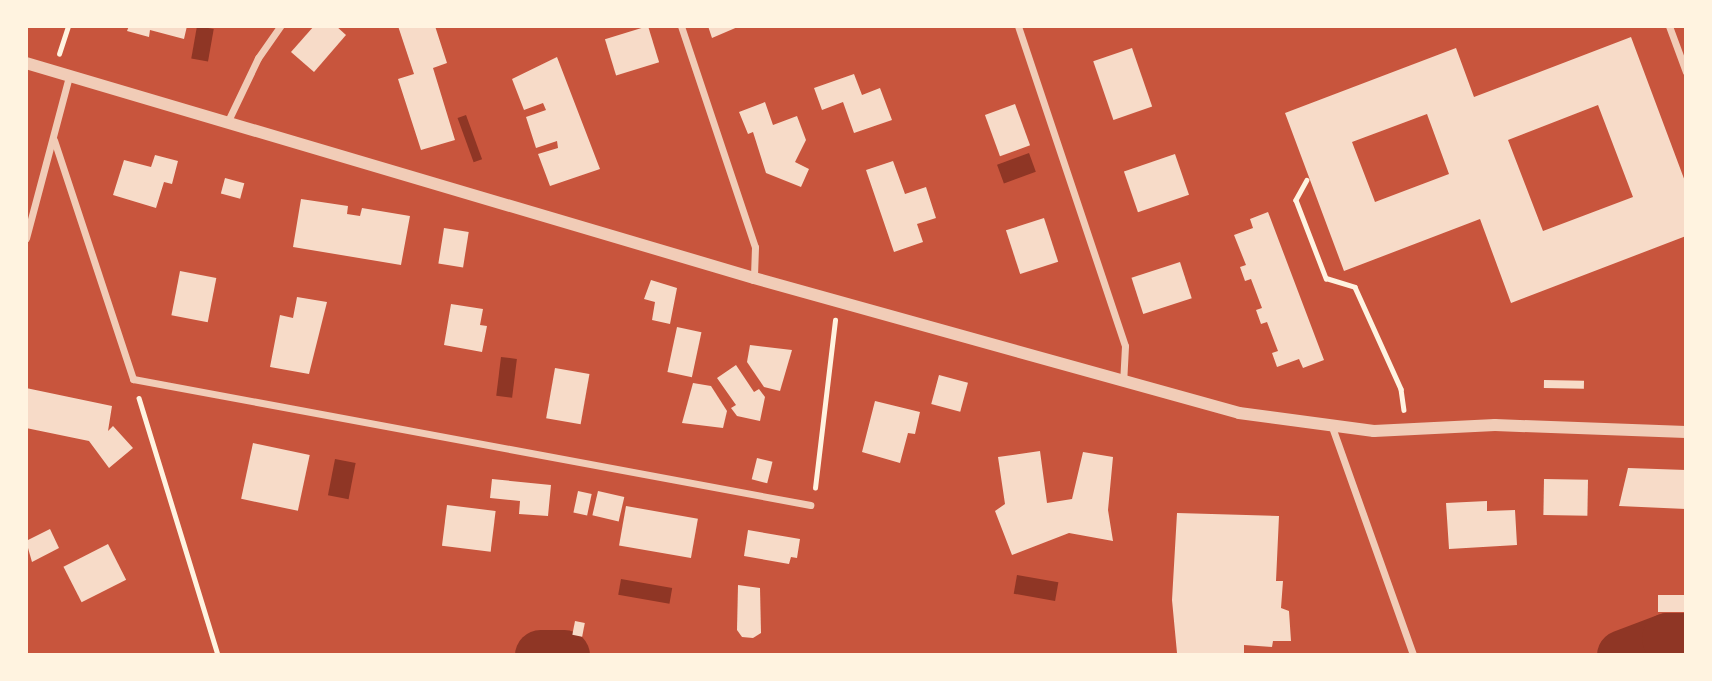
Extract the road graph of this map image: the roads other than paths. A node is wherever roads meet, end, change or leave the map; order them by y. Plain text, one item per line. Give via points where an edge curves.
1 (280, 26) edge
2 (681, 26) edge
3 (1018, 26) edge
4 (1669, 26) edge
5 (26, 63) edge
6 (1686, 72) edge
7 (69, 76) junction
8 (227, 123) junction
9 (54, 140) junction
10 (26, 238) edge
11 (754, 278) junction
12 (1122, 382) junction
13 (1332, 427) junction
14 (1686, 432) edge
15 (810, 505) road end
16 (1413, 655) edge

1 - 8 street via 258,58
2 - 11 street via 755,247
3 - 12 street via 1125,345
4 - 6 street
5 - 7 street
7 - 8 street
7 - 9 street
8 - 11 street
9 - 10 street
9 - 15 street via 133,379
11 - 12 street
12 - 13 street via 1238,413
13 - 14 street via 1407,432 1495,425
13 - 16 street

